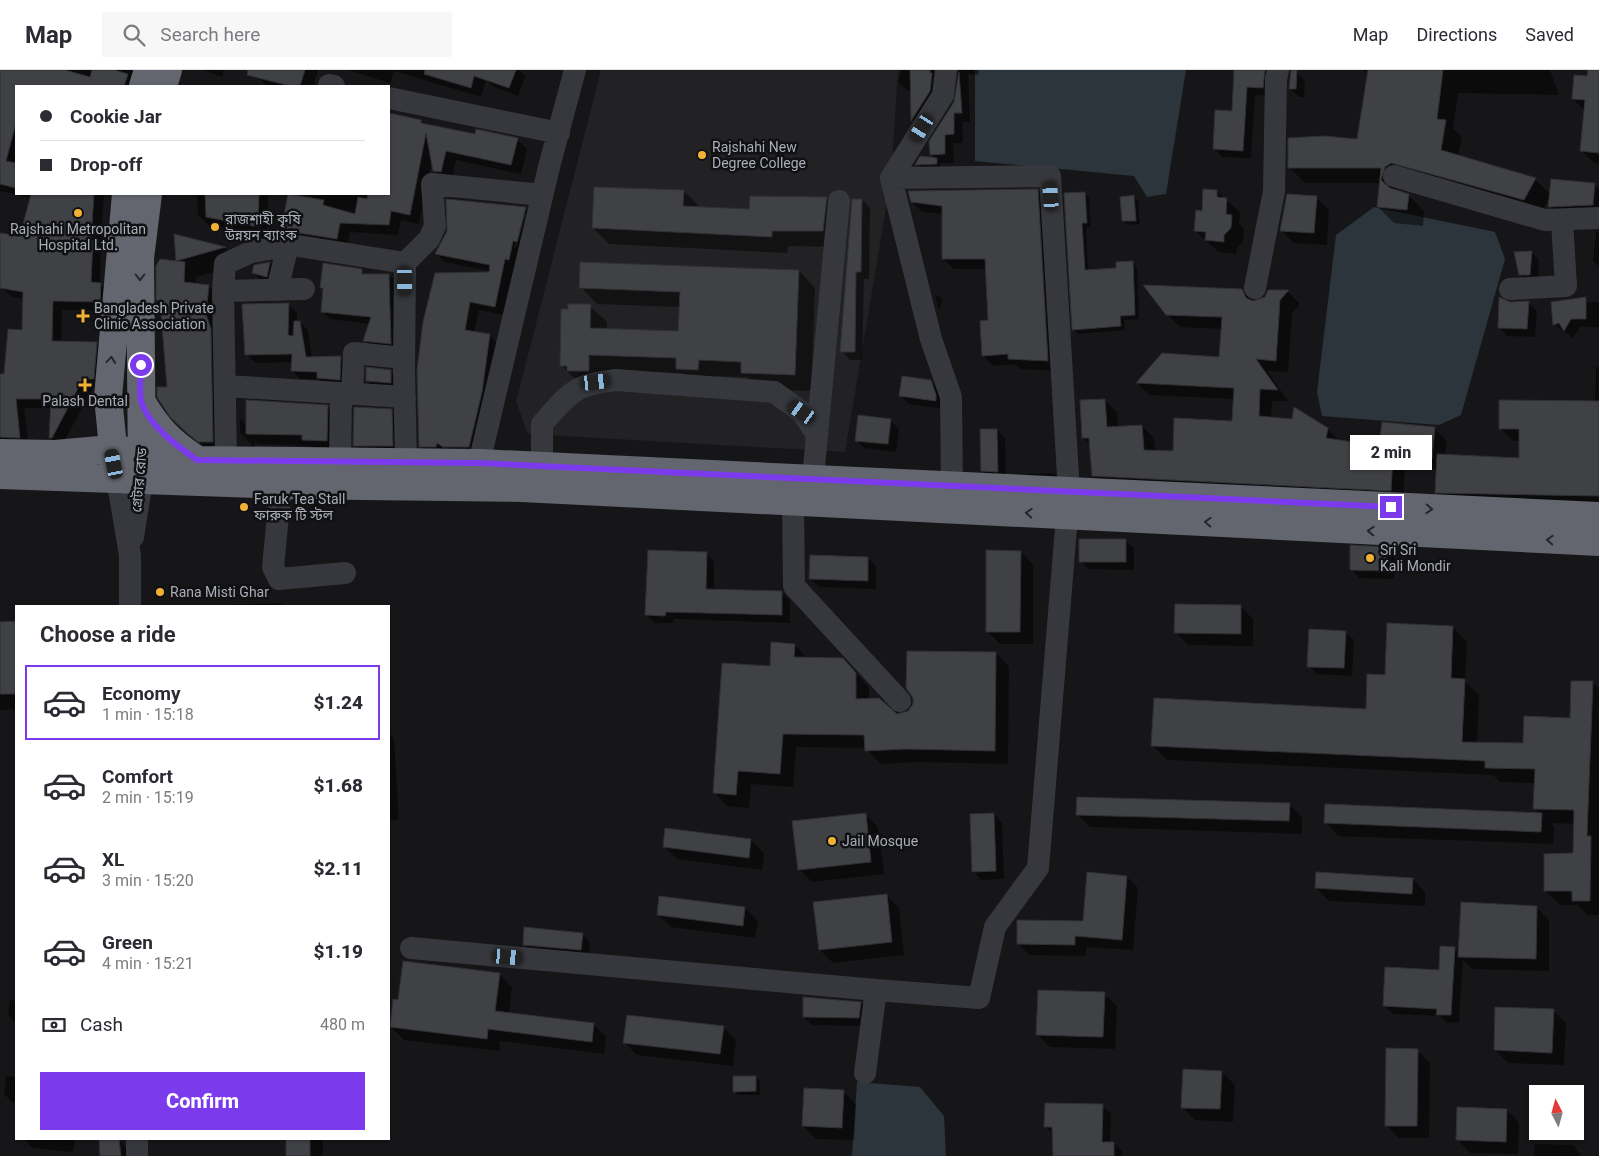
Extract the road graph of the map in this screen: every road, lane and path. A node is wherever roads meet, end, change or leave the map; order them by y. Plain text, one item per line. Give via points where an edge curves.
1 (148, 70) edge
2 (168, 70) edge
3 (575, 70) edge
4 (946, 70) edge
5 (1278, 70) edge
6 (143, 85) edge
7 (163, 85) edge
8 (390, 98) edge
9 (558, 133) junction
10 (1394, 176) dead end
11 (891, 178) junction
12 (126, 195) edge
13 (148, 195) edge
14 (542, 195) junction
15 (839, 200) dead end
16 (1599, 218) edge
17 (1562, 221) junction
18 (289, 241) dead end
19 (405, 263) junction
20 (1255, 288) dead end
21 (304, 289) dead end
22 (1510, 289) dead end
23 (277, 290) junction
24 (223, 291) junction
25 (404, 358) junction
26 (225, 386) junction
27 (347, 393) junction
28 (108, 397) junction
29 (404, 397) junction
30 (141, 401) junction
31 (817, 435) junction
32 (111, 449) junction
33 (0, 453) edge
34 (55, 454) junction
35 (197, 460) junction
36 (226, 460) junction
37 (340, 462) junction
38 (406, 462) junction
39 (542, 466) junction
40 (134, 471) junction
41 (0, 475) edge
42 (480, 475) junction
43 (813, 478) junction
44 (281, 485) junction
45 (952, 486) junction
46 (793, 501) junction
47 (1068, 504) junction
48 (1599, 516) edge
49 (1599, 542) edge
50 (345, 573) dead end
51 (130, 605) edge
52 (900, 701) dead end
53 (411, 948) dead end
54 (876, 990) junction
55 (865, 1073) dead end
56 (137, 1140) edge
57 (137, 1156) edge

1 - 6 highway
2 - 7 highway
3 - 9 street
4 - 11 street via 943,95
5 - 20 street via 1274,191
8 - 9 street
9 - 14 street
10 - 17 street via 1545,220
11 - 45 street via 931,338 951,397
11 - 47 street via 1050,176
28 -> 12 highway, গ্রেটার রোড
13 -> 30 highway, গ্রেটার রোড via 140,258
14 - 19 street via 432,184 435,226 429,239
14 - 42 street
15 - 31 street
16 - 17 street
17 - 22 street via 1566,286
18 - 23 street
19 - 24 street via 292,245 276,246 228,261
19 - 25 street
21 - 23 street
23 - 24 street
24 - 26 street
25 - 27 street via 354,353
25 - 29 street
26 - 27 street
26 - 36 street
27 - 29 street
27 - 37 street
28 - 32 highway, গ্রেটার রোড
28 - 34 highway via 94,423 78,442
29 - 38 street
30 - 35 highway via 170,442
30 - 40 highway, গ্রেটার রোড
31 - 39 street via 802,412 774,392 616,380 573,390 542,424
31 - 43 street
32 - 34 highway
32 - 40 highway, গ্রেটার রোড
33 - 34 highway
35 - 36 highway
35 - 40 highway
36 - 37 highway
37 - 38 highway
38 - 42 highway
39 - 42 highway
39 - 43 highway
40 - 41 highway
40 - 44 highway
40 - 51 street, গ্রেটার রোড
42 - 44 highway
42 - 46 highway
43 - 45 highway
44 - 50 street via 273,568 279,579
45 - 47 highway
47 -> 46 highway
46 - 52 street via 794,586
47 -> 48 highway
49 -> 47 highway
47 - 54 street via 1038,868 995,926 979,998
53 - 54 street
54 - 55 street
56 - 57 street

